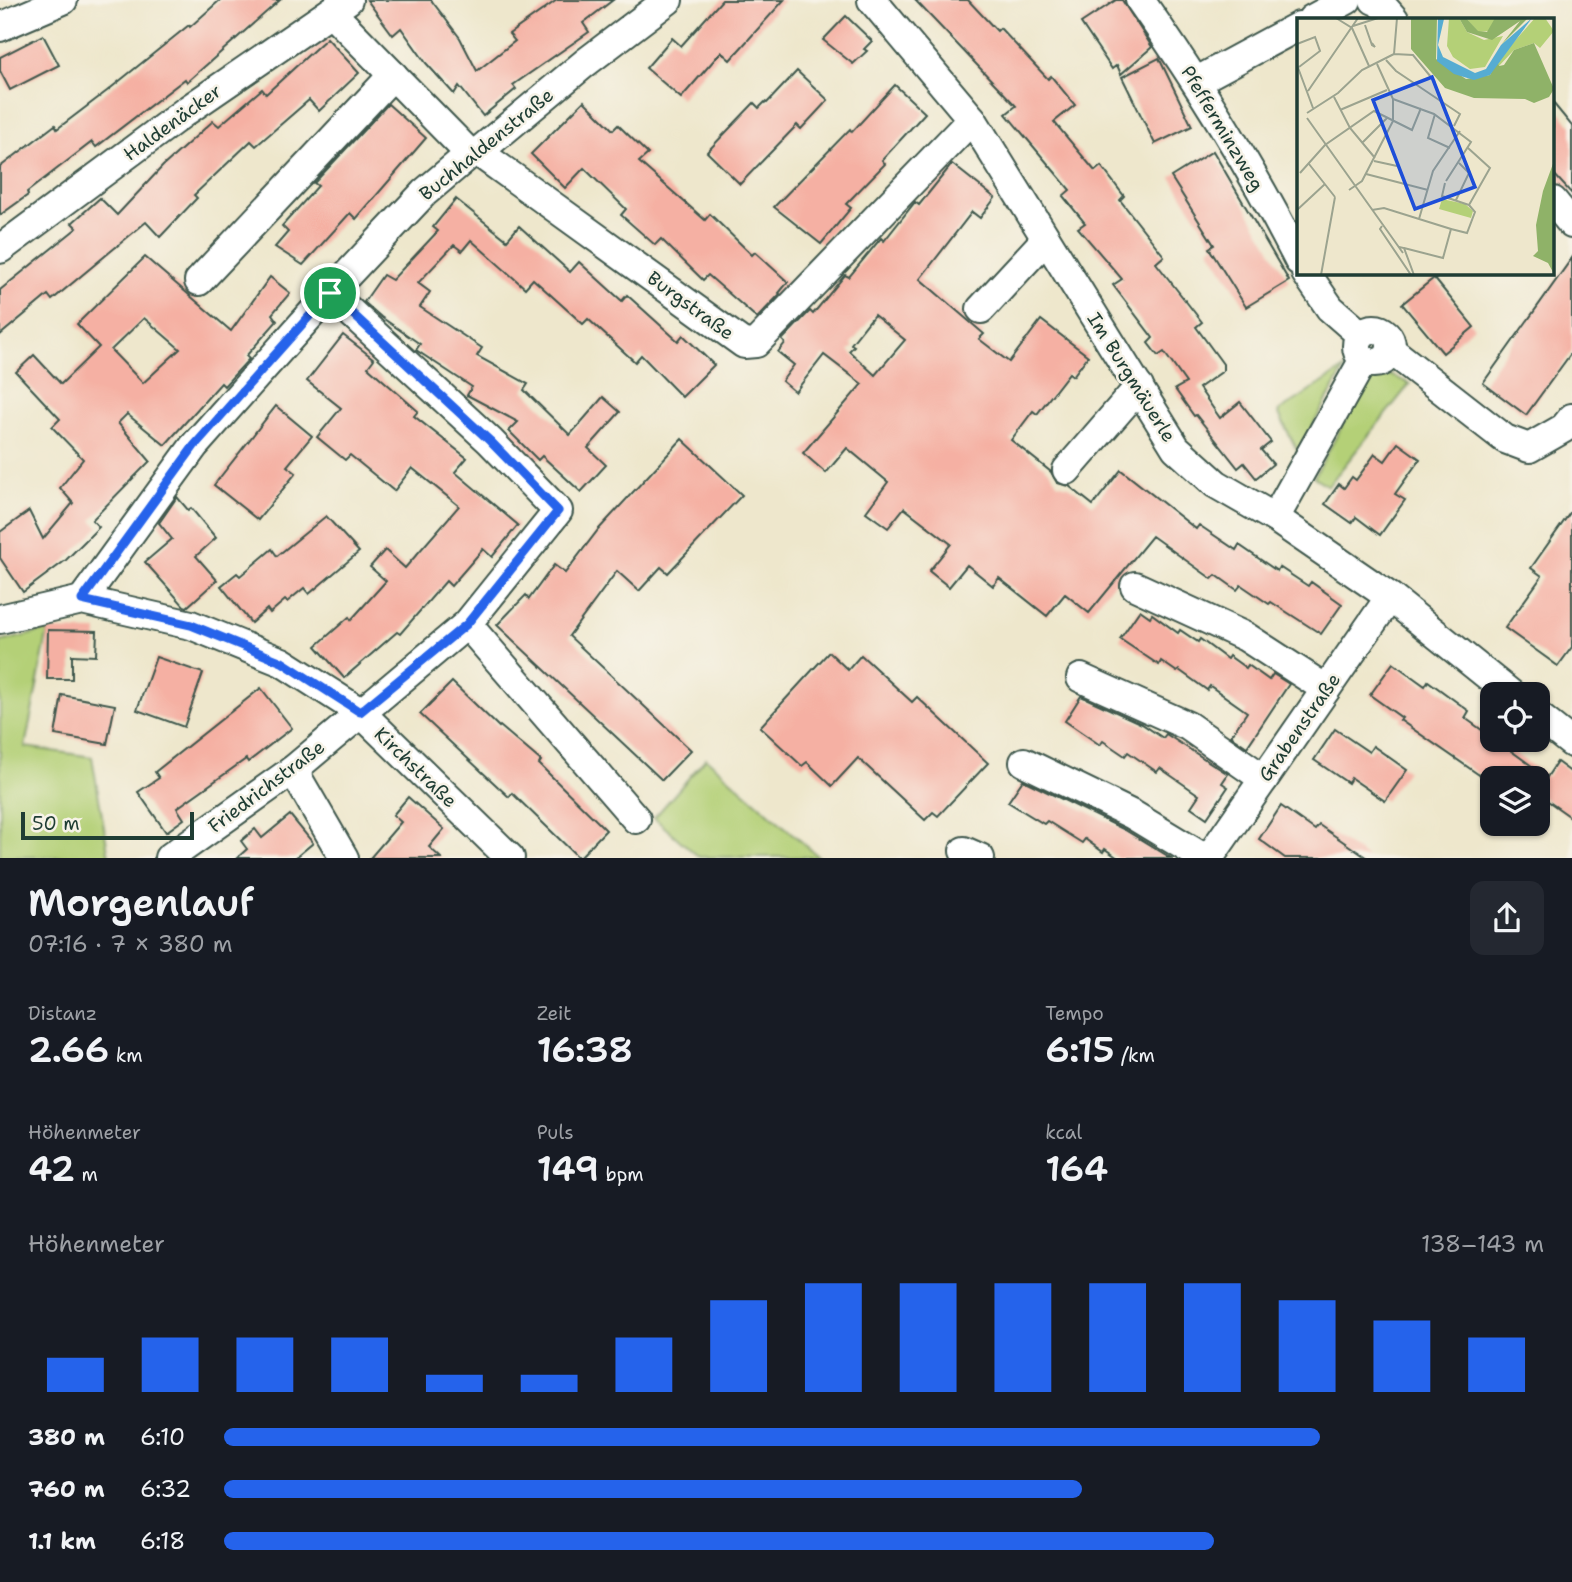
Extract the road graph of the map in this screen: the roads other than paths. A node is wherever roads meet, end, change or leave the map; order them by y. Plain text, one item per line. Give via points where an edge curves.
1 (63, 0) edge
2 (668, 0) edge
3 (872, 0) edge
4 (1140, 0) edge
5 (1347, 0) edge
6 (1374, 0) edge
7 (340, 6) edge
8 (1314, 18) edge
9 (1393, 18) edge
10 (0, 27) edge
11 (1297, 27) edge
12 (393, 75) junction
13 (1197, 81) junction
14 (972, 118) junction
15 (474, 153) junction
16 (1554, 202) edge
17 (1572, 223) edge
18 (1046, 239) junction
19 (0, 249) edge
20 (1297, 257) edge
21 (1307, 275) edge
22 (199, 281) dead end
23 (330, 293) junction
24 (981, 309) dead end
25 (1362, 347) junction
26 (1139, 387) junction
27 (1572, 418) edge
28 (1067, 470) dead end
29 (1275, 518) junction
30 (1135, 586) dead end
31 (1390, 597) junction
32 (82, 600) junction
33 (0, 619) edge
34 (467, 624) junction
35 (1081, 678) dead end
36 (1496, 682) edge
37 (1326, 689) junction
38 (360, 712) junction
39 (1550, 726) edge
40 (1572, 743) edge
41 (1024, 762) dead end
42 (293, 770) junction
43 (1264, 779) junction
44 (636, 819) dead end
45 (169, 858) edge
46 (344, 858) edge
47 (510, 858) edge
48 (1207, 858) edge

1 - 10 street
2 - 15 street, Buchhaldenstraße
3 - 14 street, Im Burgmäuerle
4 - 13 street, Pfefferminzweg
5 - 8 street
6 - 9 street
7 - 12 street, Burgstraße
7 - 19 street, Haldenäcker via 186,111
11 - 13 street
12 - 15 street, Burgstraße
12 - 22 street
13 - 20 street, Pfefferminzweg
14 - 15 street, Burgstraße via 756,343 744,344
14 - 18 street, Im Burgmäuerle
15 - 23 street, Buchhaldenstraße via 424,193
16 - 17 street
18 - 24 street
18 - 26 street, Im Burgmäuerle
21 - 25 street
23 - 32 street, Buchhaldenstraße via 194,446
23 - 34 street, Friedrichstraße via 490,441 558,511
25 - 27 street via 1367,330 1381,330 1391,341 1391,351 1517,444 1529,448 1564,428
25 - 29 street
26 - 28 street
26 - 29 street, Im Burgmäuerle via 1176,448 1216,484
29 - 31 street, Im Burgmäuerle
30 - 37 street via 1246,637
31 - 36 street, Im Burgmäuerle
31 - 37 street, Grabenstraße
32 - 33 street, Kirchstraße
32 - 38 street, Kirchstraße via 191,625 282,662
34 - 38 street, Friedrichstraße
34 - 44 street
35 - 43 street via 1188,726
37 - 43 street, Grabenstraße
38 - 42 street, Friedrichstraße
38 - 47 street, Kirchstraße
39 - 40 street
41 - 48 street via 1133,815
42 - 45 street, Friedrichstraße
42 - 46 street
43 - 48 street, Grabenstraße

